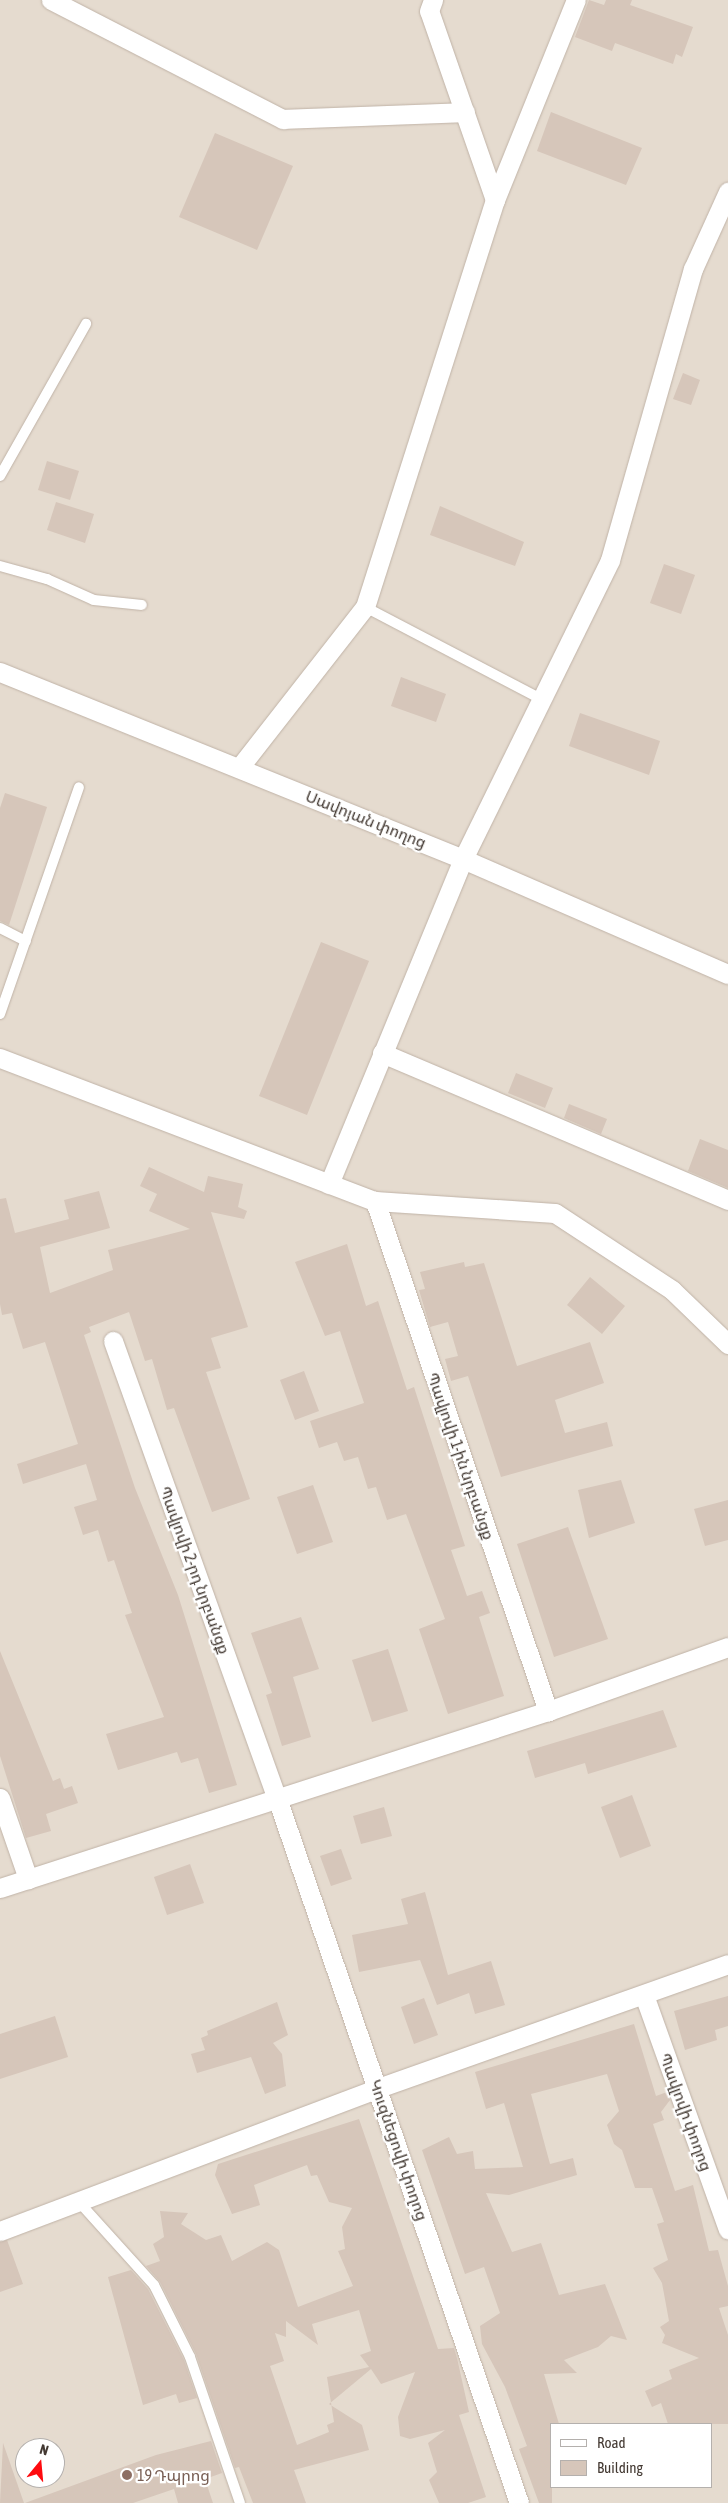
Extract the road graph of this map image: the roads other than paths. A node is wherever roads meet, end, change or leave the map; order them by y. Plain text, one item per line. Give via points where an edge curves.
1 (51, 0) edge
2 (433, 0) edge
3 (576, 0) edge
4 (465, 112) junction
5 (728, 192) edge
6 (495, 200) junction
7 (86, 324) dead end
8 (0, 476) edge
9 (0, 566) edge
10 (142, 605) dead end
11 (365, 607) junction
12 (0, 672) edge
13 (541, 700) junction
14 (239, 768) junction
15 (79, 787) dead end
16 (463, 859) junction
17 (0, 928) edge
18 (26, 941) junction
19 (728, 974) edge
20 (0, 1014) edge
21 (382, 1053) junction
22 (0, 1058) edge
23 (329, 1184) junction
24 (728, 1200) edge
25 (375, 1201) junction
26 (113, 1342) dead end
27 (728, 1344) edge
28 (728, 1647) edge
29 (548, 1711) junction
30 (0, 1798) edge
31 (277, 1798) junction
32 (28, 1879) junction
33 (0, 1888) edge
34 (728, 1964) edge
35 (644, 1995) junction
36 (378, 2088) junction
37 (79, 2202) junction
38 (728, 2229) edge
39 (0, 2231) edge
40 (240, 2503) edge
41 (520, 2503) edge

1 - 4 street via 283,119
2 - 4 street via 429,10
3 - 6 street
4 - 6 street
5 - 13 street via 693,268 610,560
6 - 11 street
7 - 8 lane
9 - 10 lane via 47,578 94,600
11 - 13 lane
11 - 14 street
12 - 14 street, Սավոյան փողոց
13 - 16 street
14 - 16 street, Սավոյան փողոց
15 - 18 lane
16 - 19 street, Սավոյան փողոց
16 - 21 street
17 - 18 lane
18 - 20 lane
21 - 23 street
21 - 24 street
22 - 23 street
23 - 25 street
25 - 27 street via 555,1213 672,1290
25 - 29 street, Պավլովի 1-ին նրբանցք
26 - 31 street, Պավլովի 2-րդ նրբանցք
28 - 29 street
29 - 31 street
30 - 32 street
31 - 32 street
31 - 36 street, Կուզնեցովի փողոց
32 - 33 street
34 - 35 street
35 - 36 street
35 - 38 street, Պավլովի փողոց
36 - 37 street
36 - 41 street, Կուզնեցովի փողոց
37 - 39 street
37 - 40 lane via 154,2285 190,2357

